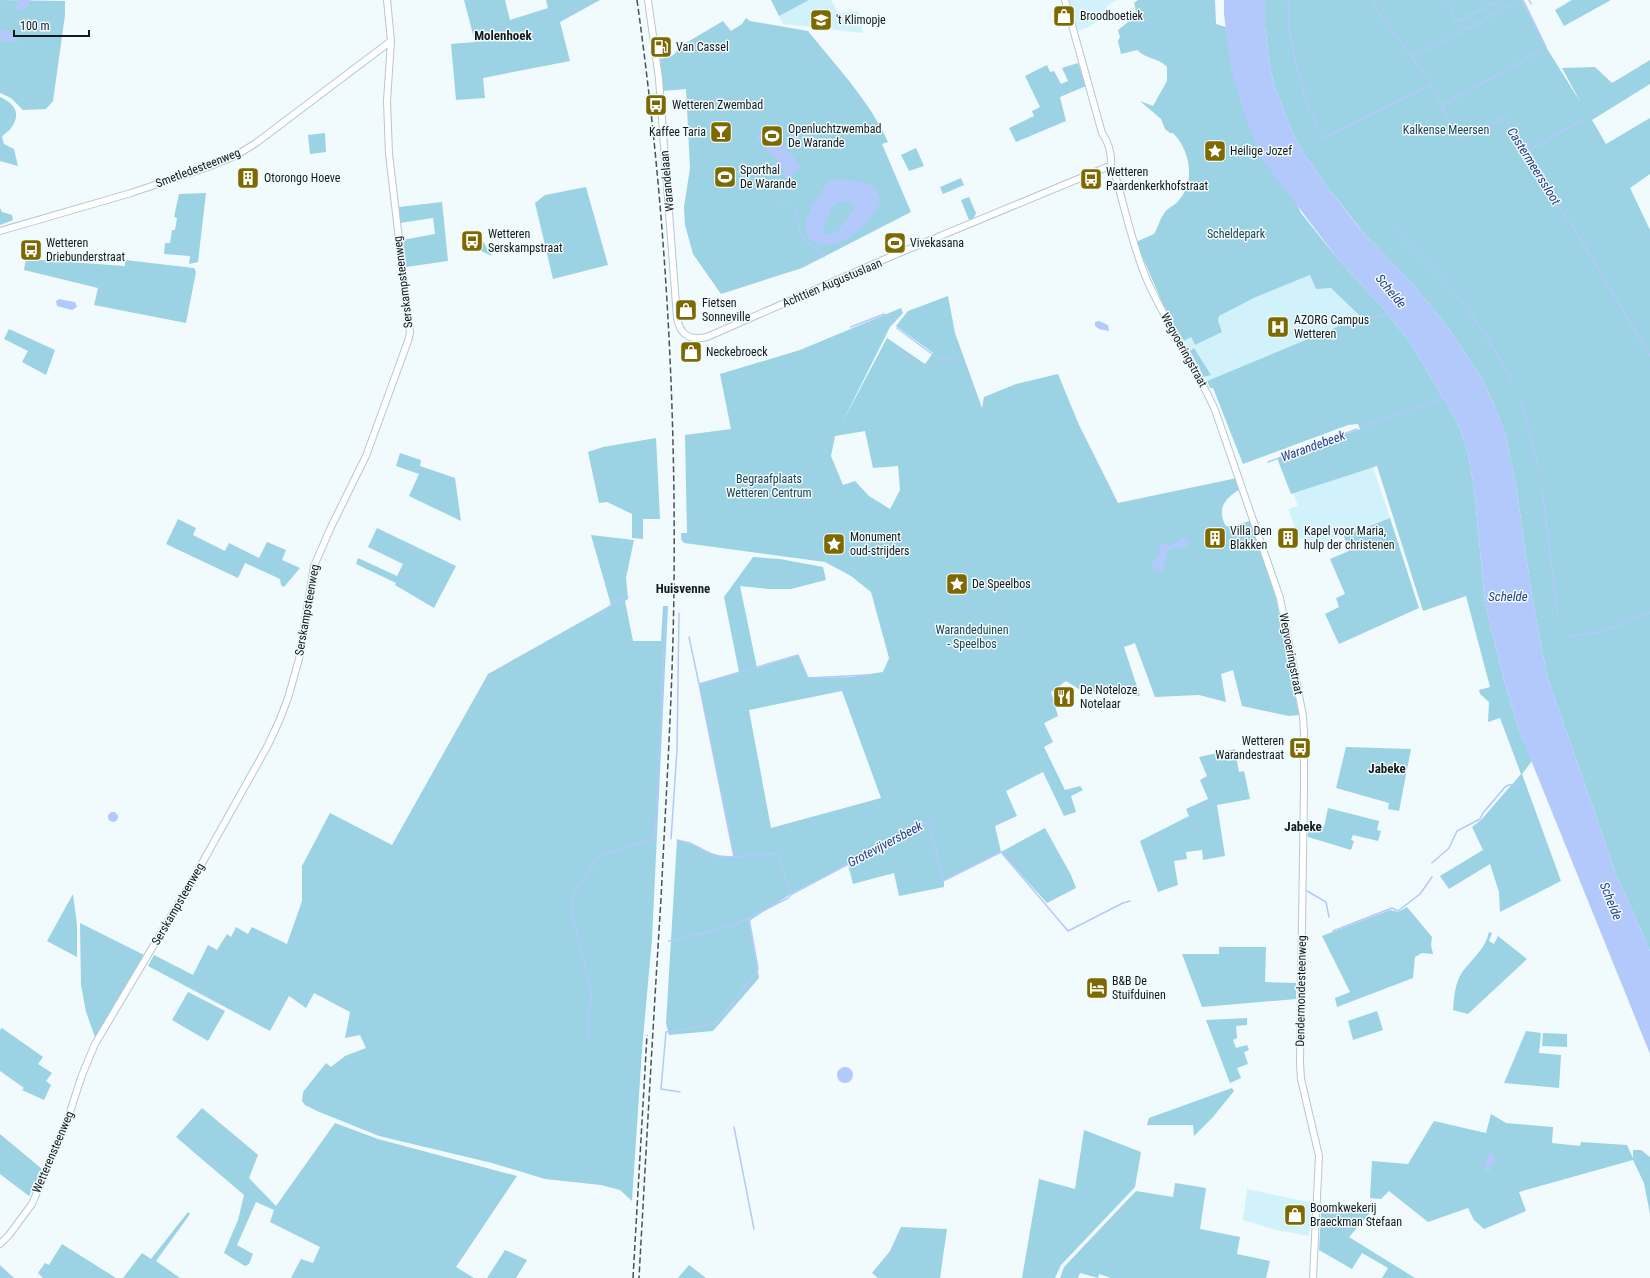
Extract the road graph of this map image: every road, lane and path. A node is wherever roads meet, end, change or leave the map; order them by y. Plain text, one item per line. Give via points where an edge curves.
1 (387, 0) edge
2 (648, 0) edge
3 (1066, 0) edge
4 (391, 40) junction
5 (1111, 168) junction
6 (0, 232) edge
7 (686, 336) joint
8 (1300, 701) joint
9 (92, 1052) joint
10 (0, 1244) edge
11 (1313, 1278) edge

1 - 4 street, Serskampsteenweg
2 - 7 street, Warandelaan via 659,79 677,318 680,330
3 - 5 street, Wegvoeringstraat via 1102,133 1107,140
4 - 6 street, Smetledesteenweg via 238,154 131,193
4 - 9 street, Serskampsteenweg via 387,101 388,134 393,198 410,333 408,341 366,456 330,526 314,566 296,673 280,718 196,874
5 - 7 street, Achttien Augustuslaan via 1107,167 927,242 707,337 697,339
5 - 8 street, Wegvoeringstraat via 1148,281 1218,416 1280,598
8 - 11 street, Dendermondesteenweg via 1304,733 1300,1063 1301,1079 1319,1156
9 - 10 street, Wetterensteenweg via 32,1204

